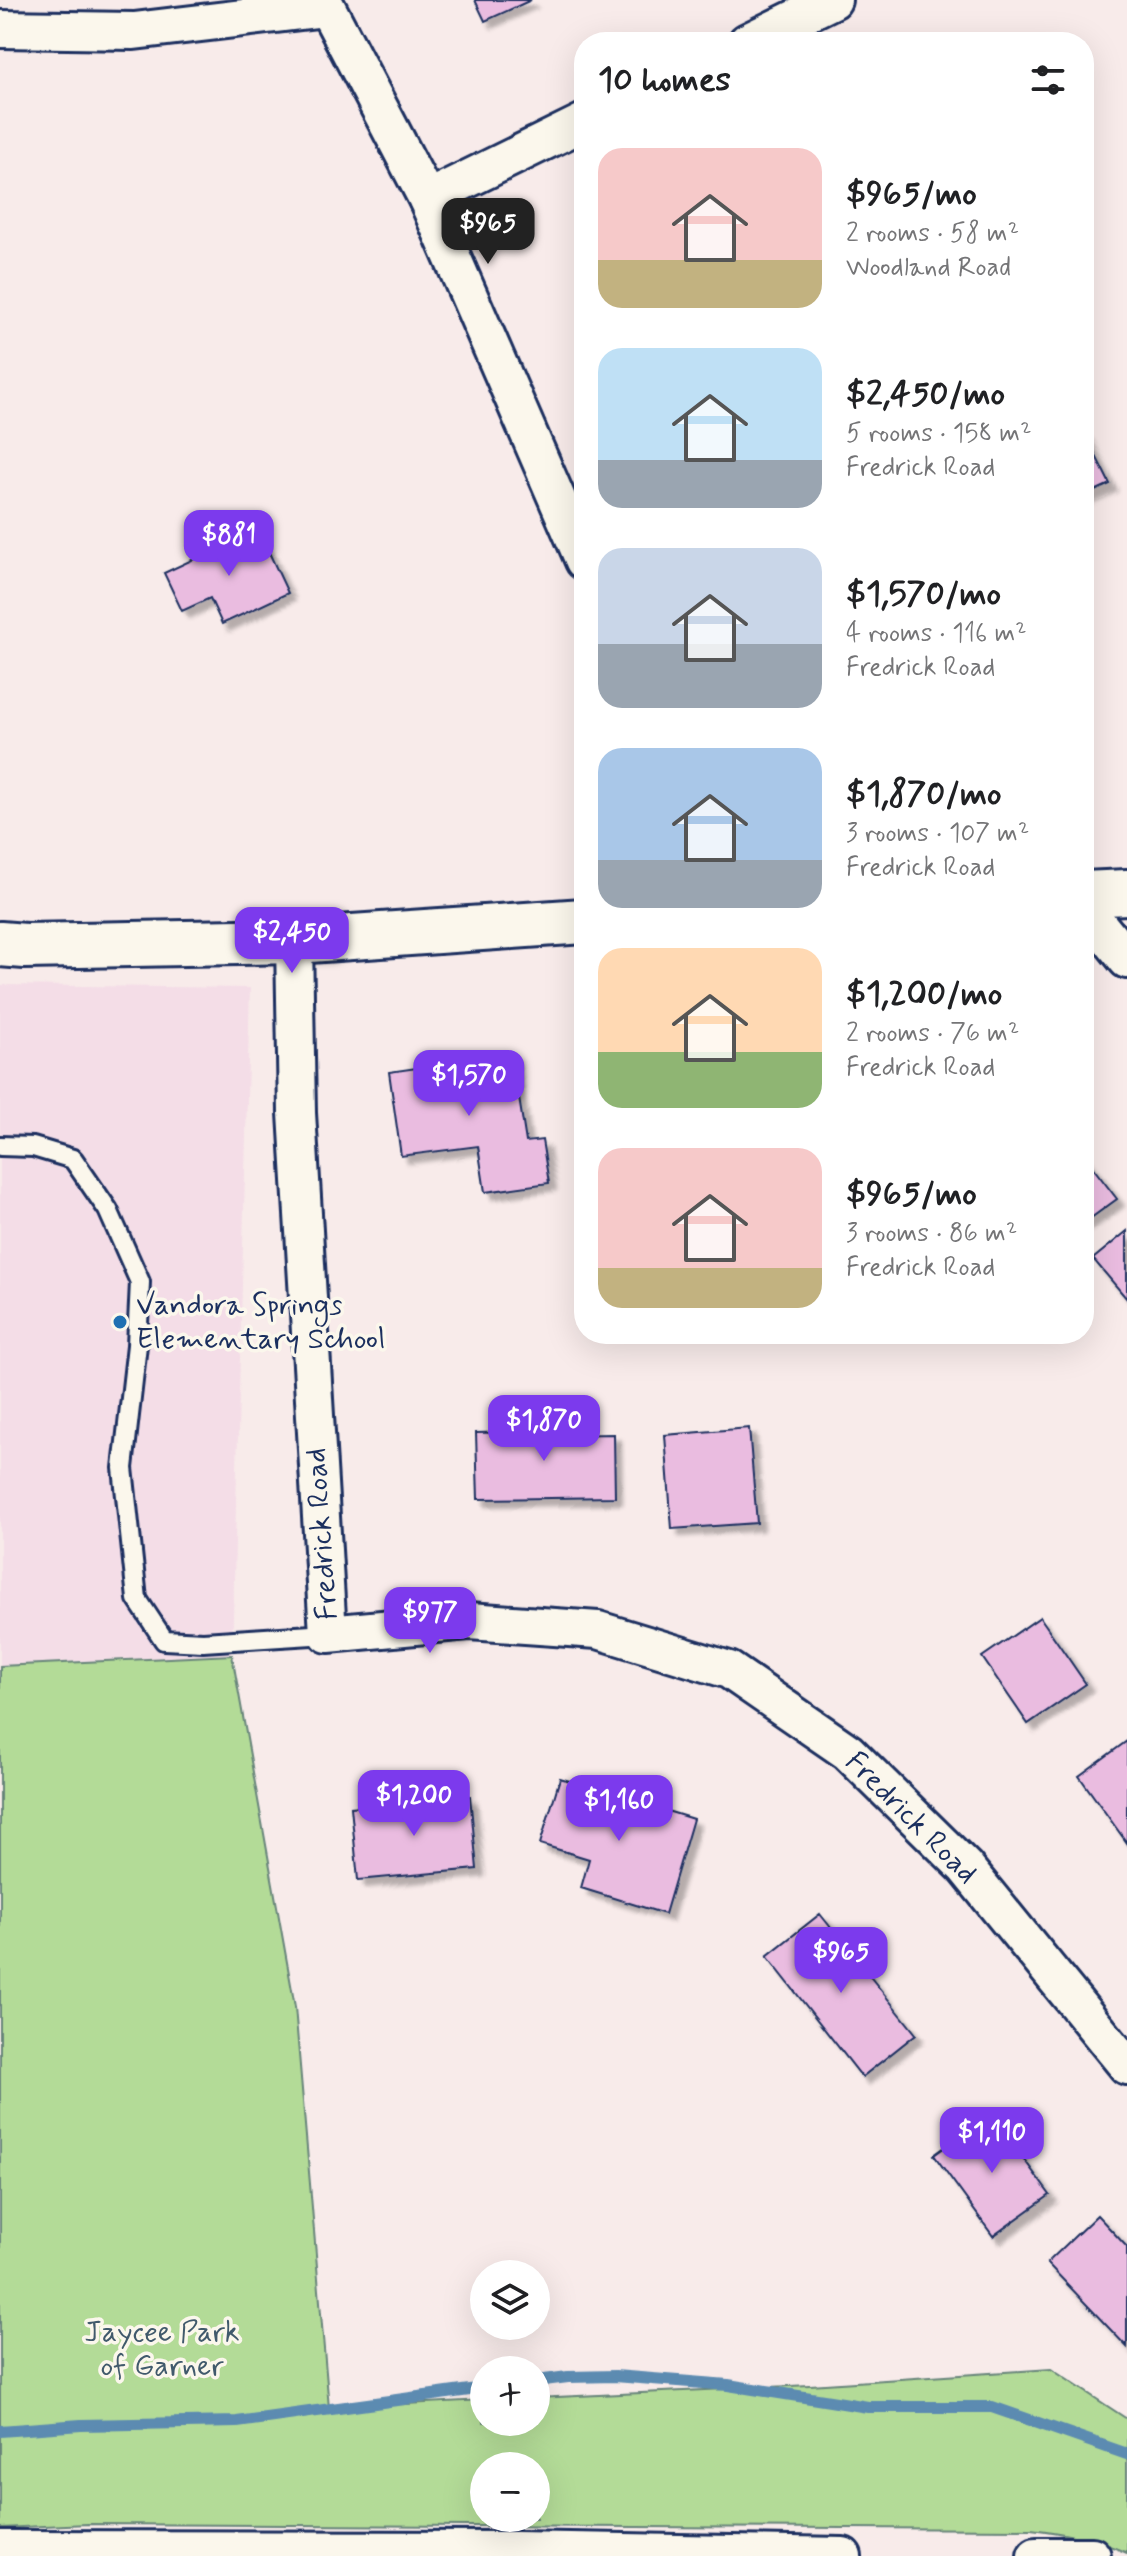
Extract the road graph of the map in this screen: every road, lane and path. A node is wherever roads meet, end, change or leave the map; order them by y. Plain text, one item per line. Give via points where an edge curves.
1 (833, 0) edge
2 (324, 4) edge
3 (0, 29) edge
4 (767, 32) edge
5 (574, 127) edge
6 (427, 199) junction
7 (574, 538) edge
8 (1127, 892) edge
9 (1094, 894) edge
10 (1094, 919) edge
11 (574, 922) edge
12 (294, 941) junction
13 (0, 944) edge
14 (1127, 960) edge
15 (0, 1146) edge
16 (328, 1634) junction
17 (1127, 2066) edge
18 (0, 2549) edge
19 (843, 2556) edge
20 (1036, 2556) edge
21 (1092, 2556) edge

1 - 4 street
2 - 3 street via 134,31
2 - 6 street
5 - 6 street
6 - 7 street
8 - 9 street
10 - 14 street
11 - 12 street
12 - 13 street
12 - 16 street, Fredrick Road via 297,1113
15 - 16 lane via 33,1147 73,1159 108,1210 140,1282 123,1468 137,1599 164,1640
16 - 17 street, Fredrick Road via 469,1621 598,1630 729,1670 848,1752 965,1867
18 - 19 street
20 - 21 street

